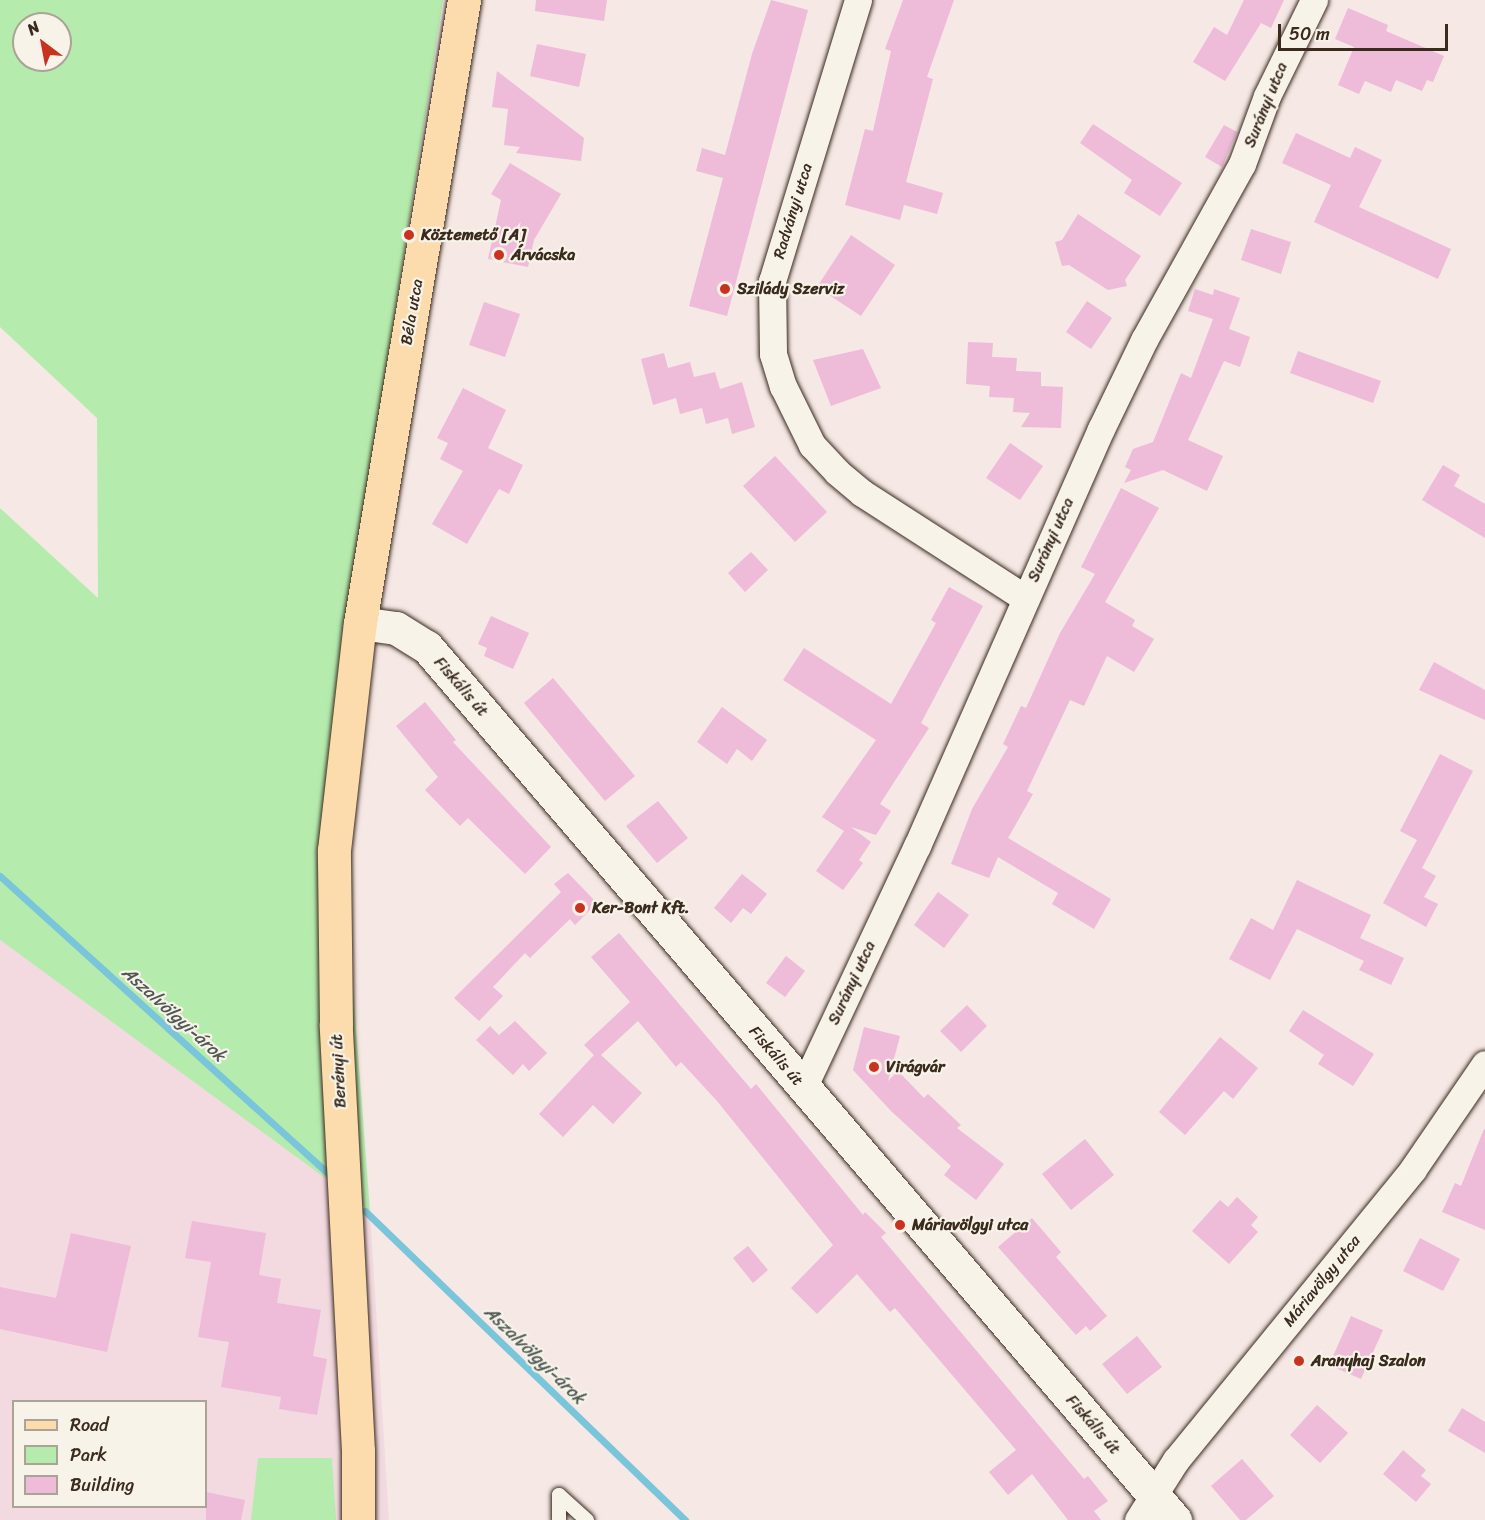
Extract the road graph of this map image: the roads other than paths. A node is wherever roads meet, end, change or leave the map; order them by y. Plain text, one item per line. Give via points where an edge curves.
1 (464, 0) edge
2 (858, 0) edge
3 (1314, 0) edge
4 (1025, 598) junction
5 (360, 623) junction
6 (1485, 1064) edge
7 (803, 1088) junction
8 (1145, 1507) edge
9 (358, 1520) edge
10 (559, 1520) edge
11 (587, 1520) edge
12 (1175, 1520) edge

1 - 5 main road, Béla utca
2 - 4 street, Radványi utca via 772,281 773,354 783,386 812,445 837,472 862,493
3 - 4 street, Surányi utca via 1267,96 1242,164 1144,340
4 - 7 street, Surányi utca via 917,846
5 - 7 street, Fiskális út via 396,628 427,647
5 - 9 main road, Berényi út via 334,850 336,1025 358,1452
6 - 8 street, Máriavölgy utca via 1413,1169
7 - 8 street, Fiskális út
8 - 12 street, Fiskális út
10 - 11 lane via 560,1495

